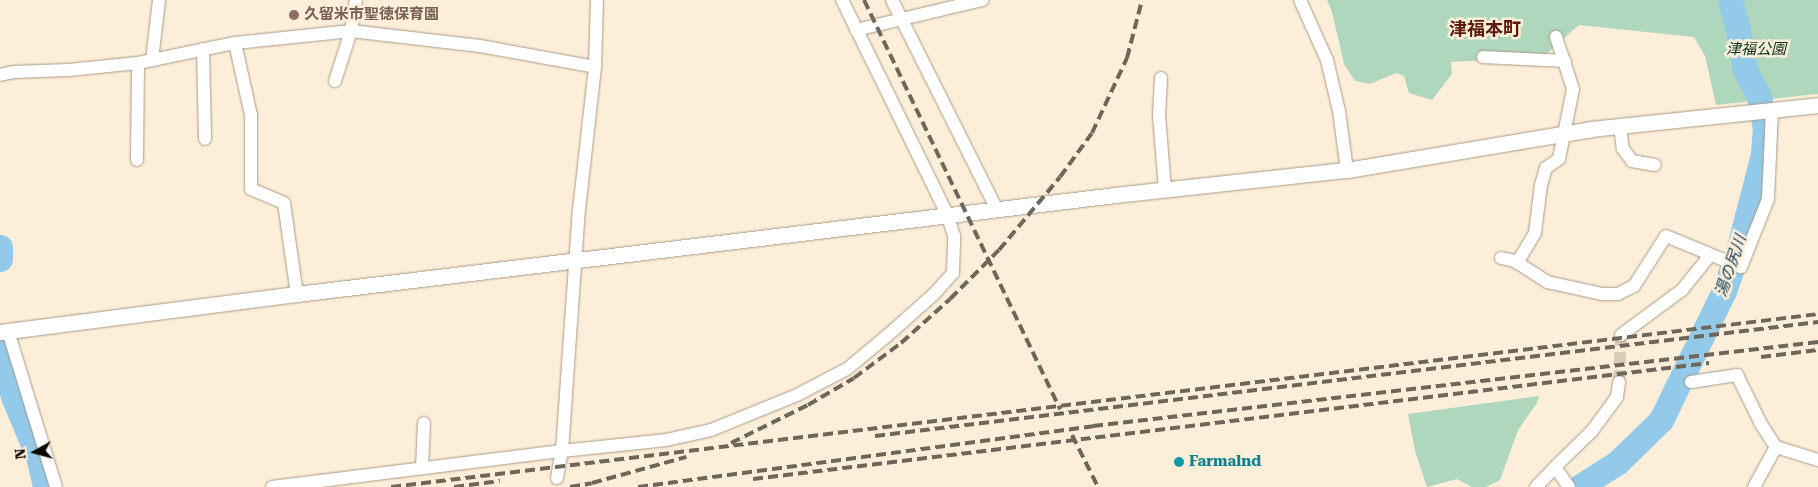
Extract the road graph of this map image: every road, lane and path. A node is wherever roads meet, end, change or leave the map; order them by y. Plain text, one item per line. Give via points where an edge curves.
1 (159, 0) edge
2 (356, 0) edge
3 (598, 0) edge
4 (842, 0) edge
5 (892, 0) edge
6 (982, 0) edge
7 (1300, 0) edge
8 (902, 18) junction
9 (856, 30) junction
10 (351, 31) junction
11 (1556, 37) dead end
12 (235, 42) junction
13 (203, 49) junction
14 (1483, 57) dead end
15 (152, 60) junction
16 (1565, 61) junction
17 (138, 62) junction
18 (595, 67) junction
19 (0, 75) edge
20 (1161, 78) dead end
21 (335, 81) dead end
22 (1818, 105) edge
23 (1772, 110) junction
24 (1620, 126) junction
25 (1563, 134) junction
26 (205, 139) dead end
27 (138, 160) dead end
28 (1655, 165) dead end
29 (1347, 170) junction
30 (1165, 189) junction
31 (997, 210) junction
32 (948, 216) junction
33 (1710, 255) junction
34 (1501, 258) dead end
35 (575, 260) junction
36 (1517, 263) junction
37 (297, 294) junction
38 (4, 331) edge
39 (1621, 335) dead end
40 (1619, 382) tunnel mouth
41 (1691, 382) dead end
42 (424, 423) dead end
43 (1776, 447) junction
44 (562, 450) junction
45 (1818, 460) edge
46 (1555, 467) junction
47 (422, 468) junction
48 (557, 478) dead end
49 (56, 487) edge
50 (272, 487) edge
51 (1536, 487) edge
52 (1569, 487) edge
53 (1754, 487) edge

1 - 15 street
2 - 10 street
3 - 18 street
4 - 9 street
5 - 8 street
6 - 8 street
7 - 29 street via 1327,60 1340,111
8 - 9 street
8 - 31 street
9 - 32 street
10 - 12 street
10 - 18 street via 480,46
10 - 21 street
11 - 16 street
12 - 13 street
12 - 37 street via 251,115 250,189 284,203
13 - 15 street
13 - 26 street
14 - 16 street
15 - 17 street
16 - 25 street via 1573,89
17 - 19 street
17 - 27 street
18 - 35 street
20 - 30 street via 1159,115
22 - 23 street
23 - 24 street
23 - 33 street via 1768,199 1741,267
24 - 25 street
24 - 28 street via 1623,149 1632,161
25 - 29 street
25 - 36 street via 1559,159 1546,168 1541,185 1535,233
29 - 30 street
30 - 31 street
31 - 32 street
32 - 35 street
32 - 44 street via 954,236 953,273 934,294 847,369 797,395 711,430 666,440
33 - 36 street via 1666,236 1634,286 1618,294 1602,294 1547,282
33 - 39 street via 1682,290
34 - 36 street
35 - 37 street
35 - 44 street
37 - 38 street
38 - 49 street
40 - 46 street via 1617,397 1592,431
41 - 43 street via 1737,374
42 - 47 street
43 - 45 street
43 - 53 street
44 - 47 street
44 - 48 street
46 - 51 street
46 - 52 street
47 - 50 street

